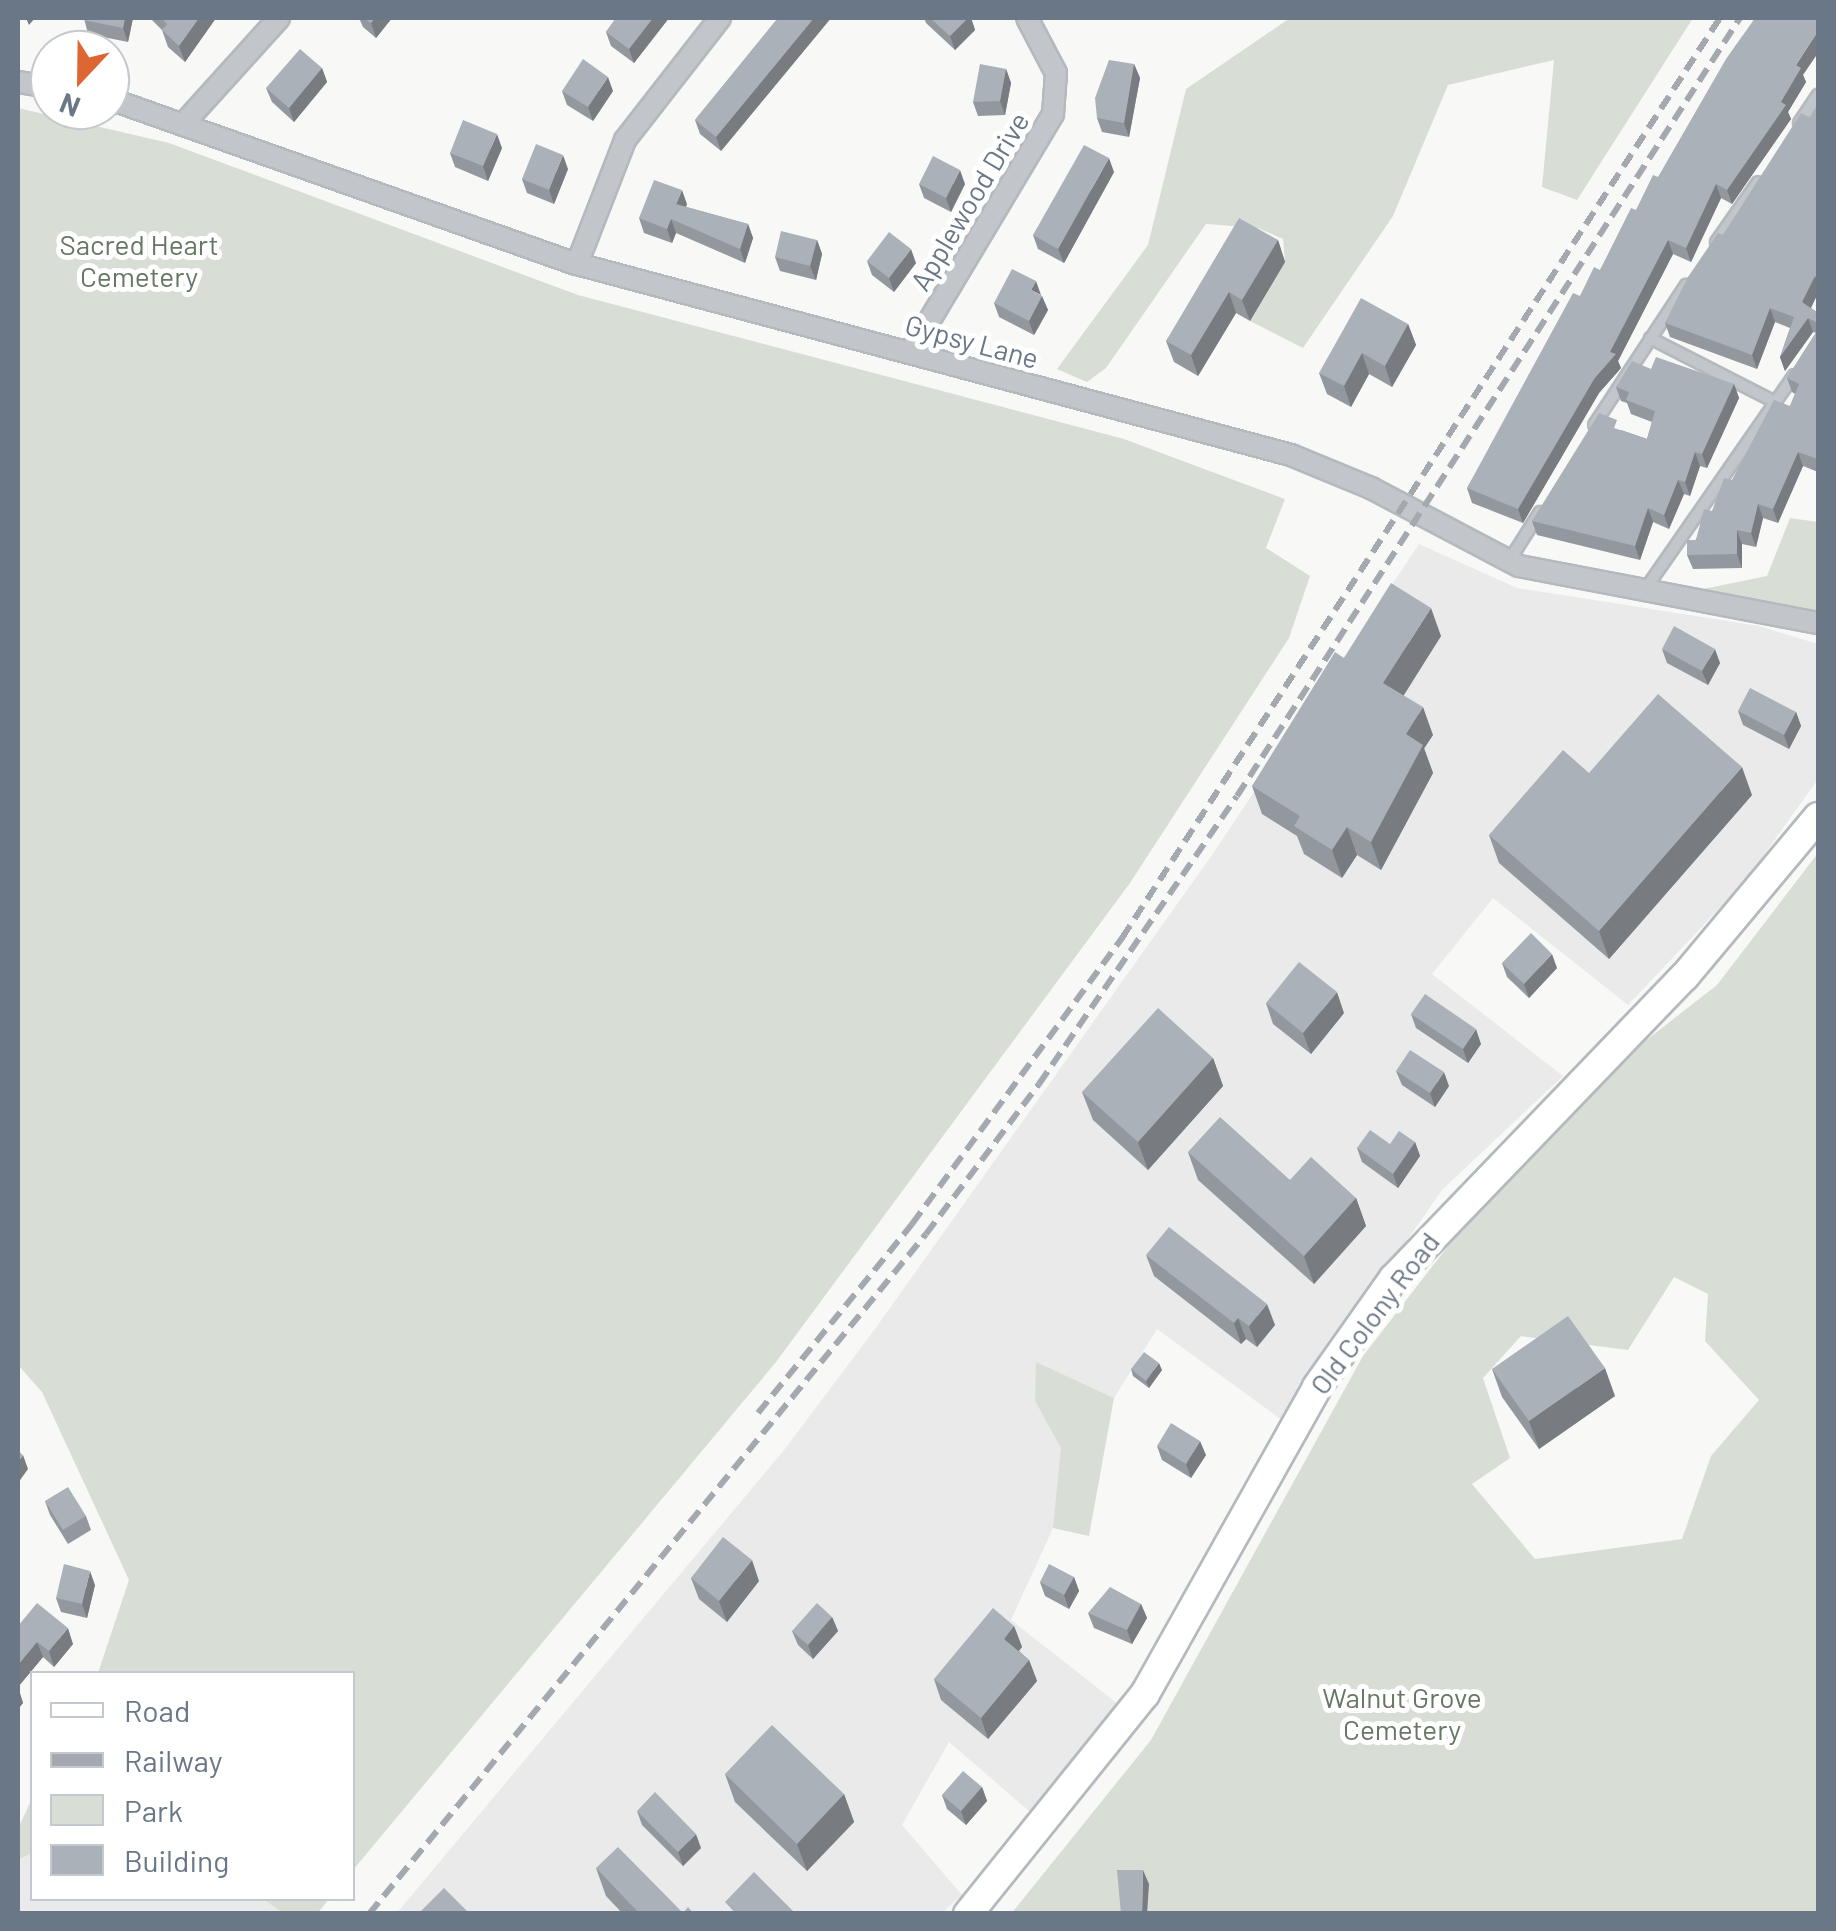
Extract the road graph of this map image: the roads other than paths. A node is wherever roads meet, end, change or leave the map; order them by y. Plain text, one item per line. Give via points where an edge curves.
1 (279, 18) edge
2 (720, 18) edge
3 (1028, 18) edge
4 (1818, 95) edge
5 (130, 105) edge
6 (186, 121) junction
7 (1796, 128) edge
8 (1762, 177) edge
9 (1704, 258) edge
10 (577, 264) junction
11 (1693, 275) edge
12 (1650, 338) junction
13 (910, 353) junction
14 (1808, 355) edge
15 (1775, 402) junction
16 (1589, 434) edge
17 (1549, 498) edge
18 (1508, 562) junction
19 (1643, 592) junction
20 (1818, 623) edge
21 (1818, 817) edge
22 (968, 1914) edge

1 - 6 street
2 - 10 street via 626,140
3 - 13 street, Applewood Drive via 1056,73 1053,114
4 - 7 lane
5 - 6 street, Gypsy Lane
6 - 10 street, Gypsy Lane
8 - 9 lane
10 - 13 street, Gypsy Lane
11 - 12 lane
12 - 15 lane
12 - 16 lane
13 - 18 street, Gypsy Lane via 1291,455 1371,488
14 - 15 lane
15 - 19 lane
17 - 18 lane
18 - 19 street, Gypsy Lane
19 - 20 street, Gypsy Lane
21 - 22 main road, Old Colony Road via 1685,976 1394,1278 1317,1386 1144,1694

